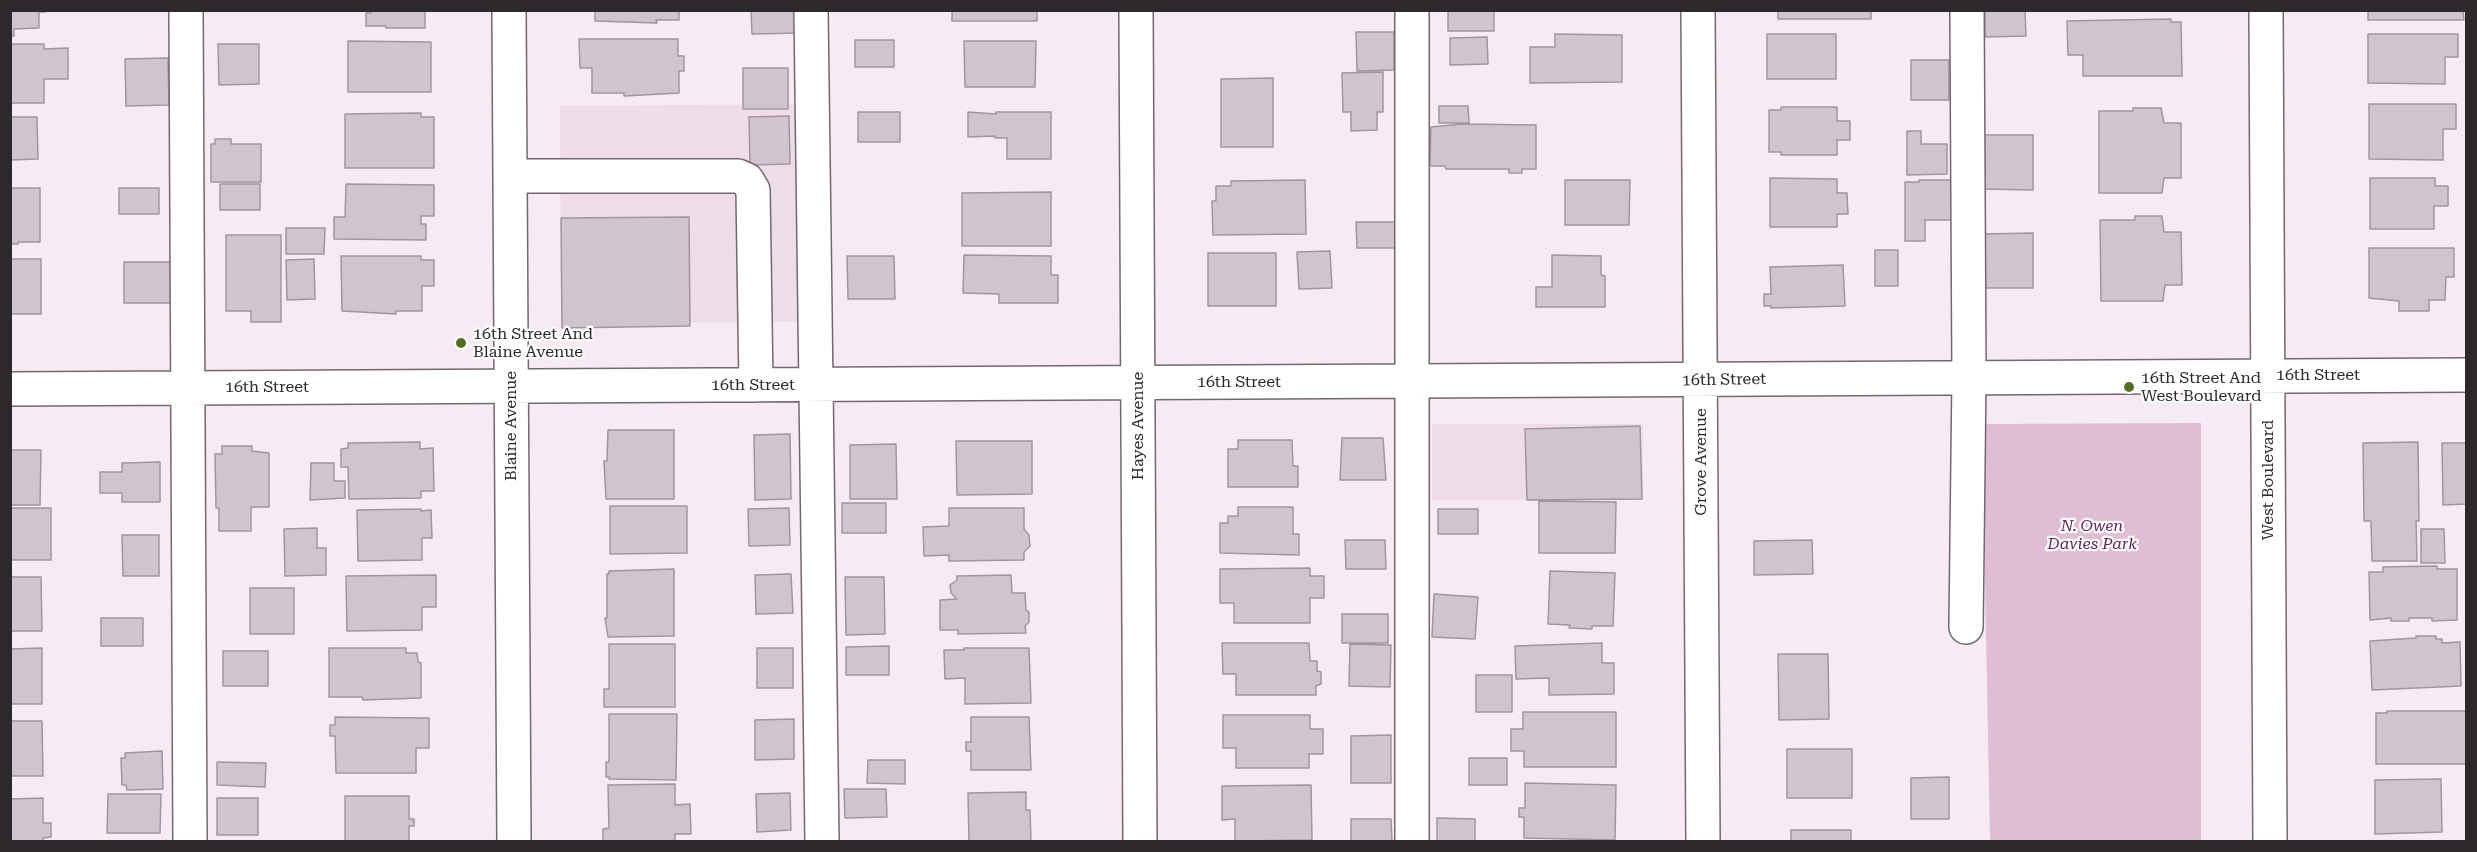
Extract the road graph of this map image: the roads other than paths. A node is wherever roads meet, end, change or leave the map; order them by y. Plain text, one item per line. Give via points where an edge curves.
1 (186, 10) edge
2 (509, 10) edge
3 (811, 10) edge
4 (1136, 10) edge
5 (1412, 10) edge
6 (1698, 10) edge
7 (1967, 10) edge
8 (2266, 10) edge
9 (510, 176) junction
10 (2268, 375) junction
11 (2466, 375) edge
12 (1969, 377) junction
13 (1700, 380) junction
14 (1412, 381) junction
15 (1138, 383) junction
16 (756, 385) junction
17 (815, 385) junction
18 (511, 386) junction
19 (189, 388) junction
20 (10, 389) edge
21 (1966, 627) dead end
22 (190, 842) edge
23 (514, 842) edge
24 (822, 842) edge
25 (1140, 842) edge
26 (1412, 842) edge
27 (1703, 842) edge
28 (2270, 842) edge

1 - 19 street
2 - 9 street, Blaine Avenue
3 - 17 street
4 - 15 street, Hayes Avenue
5 - 14 street
6 - 13 street, Grove Avenue
7 - 12 street
8 - 10 street, West Boulevard
9 - 16 street via 738,176 747,180 753,189
9 - 18 street, Blaine Avenue
10 - 11 street, 16th Street
10 - 12 street, 16th Street
10 - 28 street, West Boulevard
12 - 13 street, 16th Street
12 - 21 street
13 - 14 street, 16th Street
13 - 27 street, Grove Avenue
14 - 15 street, 16th Street
14 - 26 street
15 - 17 street, 16th Street
15 - 25 street, Hayes Avenue
16 - 17 street, 16th Street
16 - 18 street, 16th Street
17 - 24 street
18 - 19 street, 16th Street
18 - 23 street, Blaine Avenue
19 - 20 street, 16th Street
19 - 22 street

